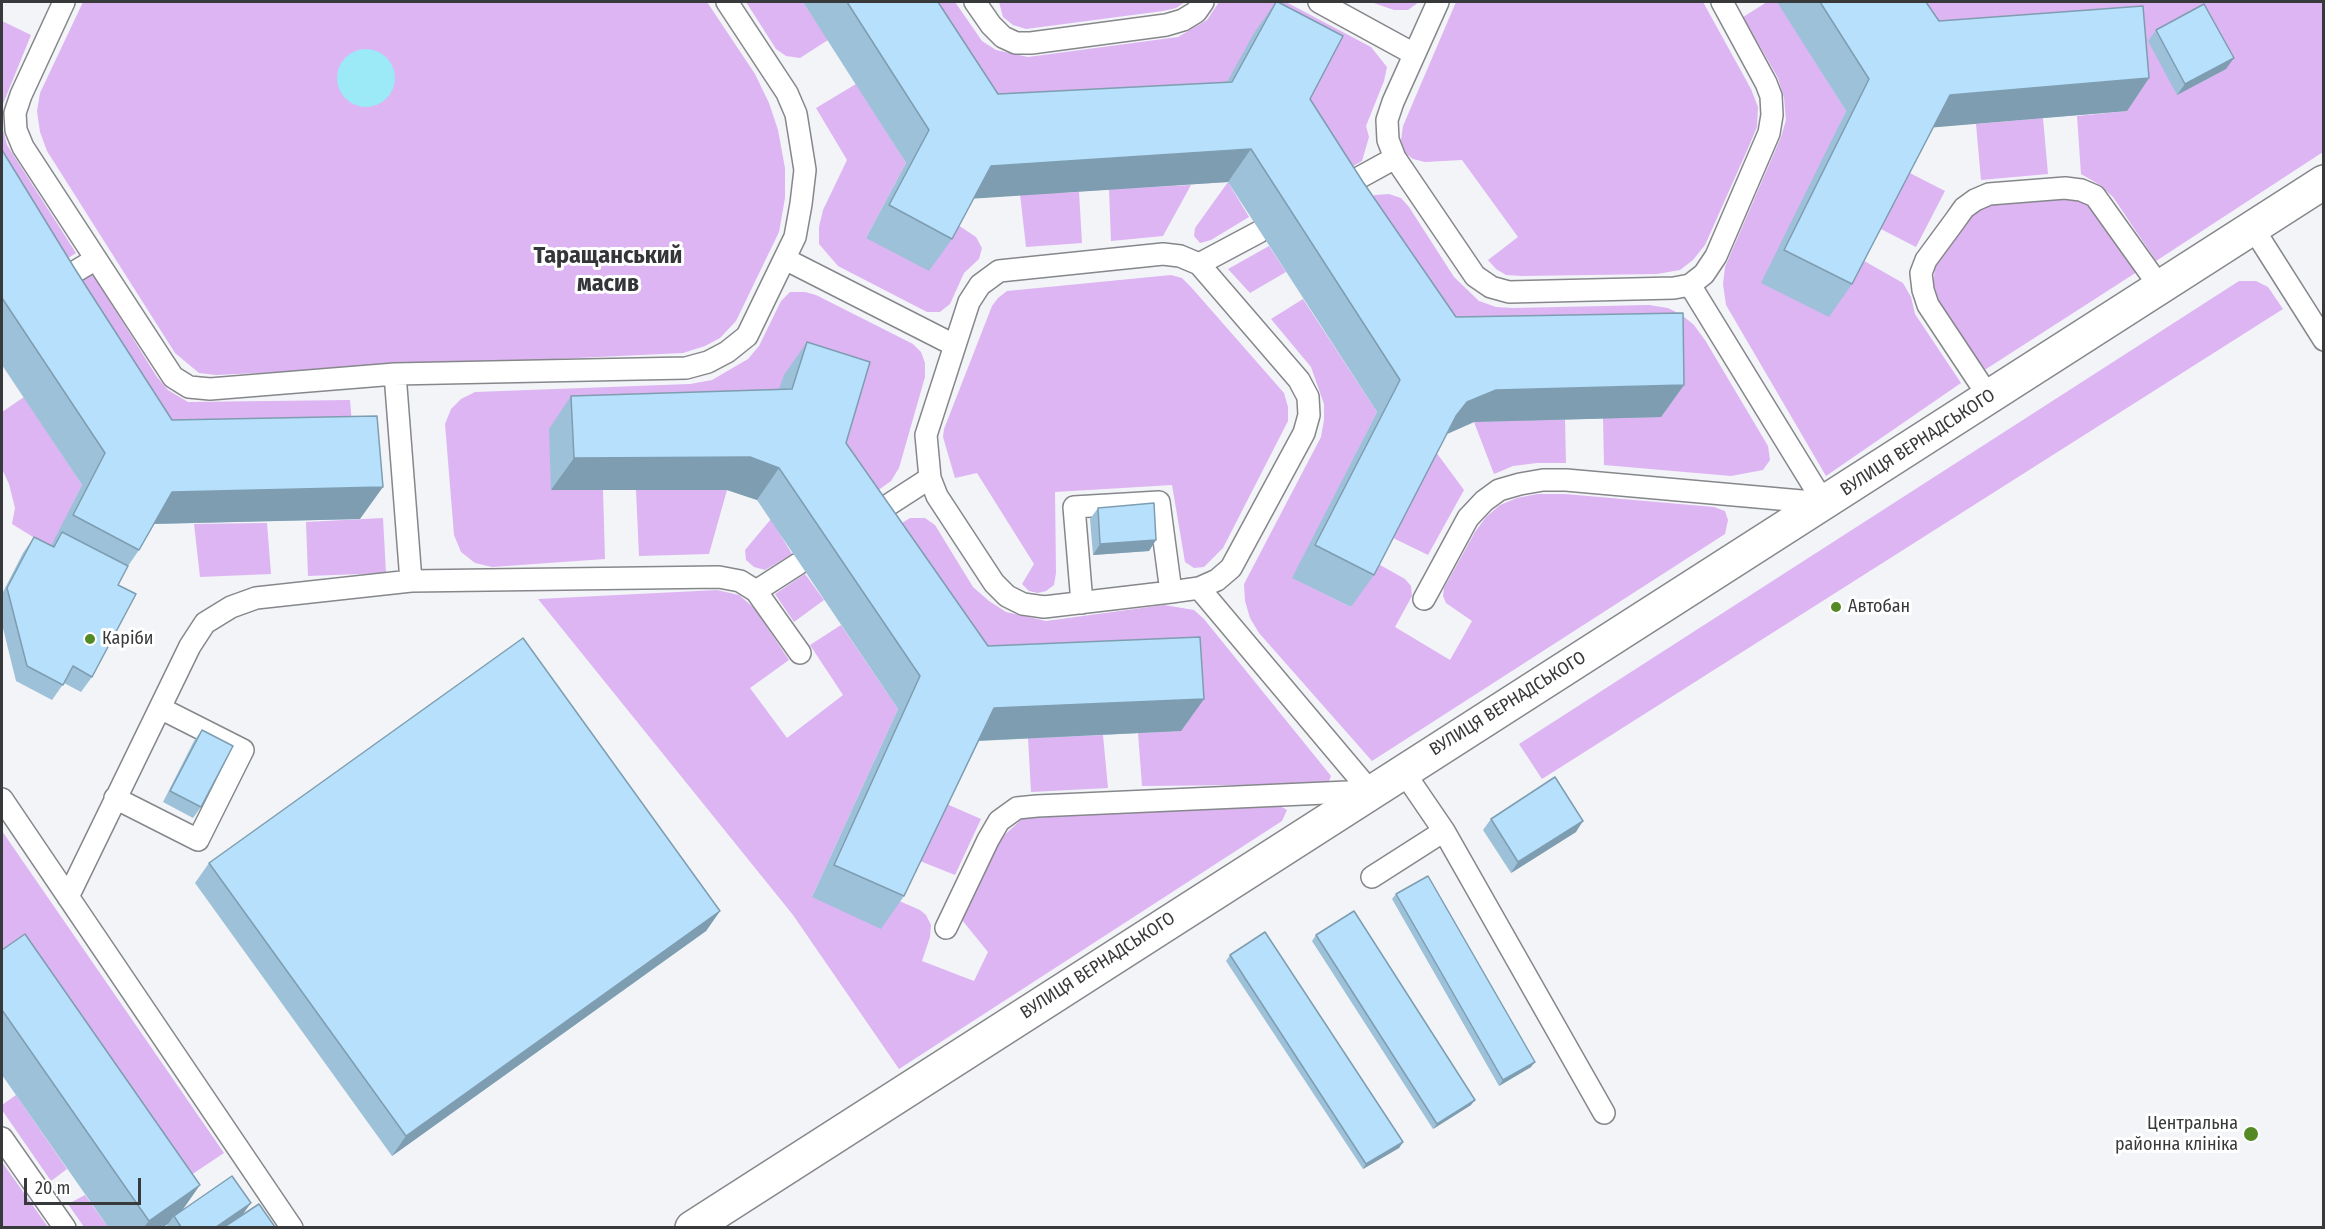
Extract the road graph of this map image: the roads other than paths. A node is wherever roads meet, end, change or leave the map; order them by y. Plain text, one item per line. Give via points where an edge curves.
1 (64, 2) edge
2 (727, 2) edge
3 (975, 2) edge
4 (1203, 2) edge
5 (1319, 2) edge
6 (1438, 2) edge
7 (1722, 2) edge
8 (1414, 54) junction
9 (1395, 158) junction
10 (2324, 182) edge
11 (1328, 194) edge
12 (2253, 228) junction
13 (1259, 232) dead end
14 (96, 258) junction
15 (784, 259) junction
16 (1199, 264) junction
17 (1690, 285) junction
18 (2160, 286) junction
19 (39, 294) edge
20 (2324, 340) edge
21 (954, 345) junction
22 (395, 374) junction
23 (1989, 398) junction
24 (930, 478) junction
25 (1824, 503) junction
26 (857, 525) edge
27 (798, 564) dead end
28 (411, 581) junction
29 (1199, 588) junction
30 (756, 591) junction
31 (1171, 592) junction
32 (1424, 599) dead end
33 (1082, 603) junction
34 (800, 653) dead end
35 (160, 708) junction
36 (1402, 771) junction
37 (1370, 791) junction
38 (115, 798) junction
39 (2, 799) edge
40 (1444, 831) junction
41 (1372, 877) dead end
42 (68, 897) junction
43 (946, 928) dead end
44 (1604, 1113) dead end
45 (2, 1138) edge
46 (65, 1227) edge
47 (292, 1227) edge
48 (692, 1227) edge

1 - 14 lane via 21,95 15,113 16,130 23,147
2 - 15 lane via 787,93 796,114 805,170 795,237
3 - 4 lane via 1003,37 1016,43 1031,43 1166,25 1196,12
5 - 8 lane
6 - 8 lane
7 - 17 lane via 1766,83 1772,115 1769,132 1716,256 1704,274
8 - 9 lane via 1387,120 1388,140
9 - 11 lane
9 - 17 lane via 1475,276 1491,287 1509,292
10 - 12 street, ВУЛИЦЯ ВЕРНАДСЬКОГО
12 - 18 street, ВУЛИЦЯ ВЕРНАДСЬКОГО
12 - 20 lane
13 - 16 lane
14 - 19 lane
14 - 22 lane via 173,377 189,387 210,389
15 - 21 lane
15 - 22 lane via 747,336 708,362 686,368
16 - 21 lane via 1163,254 999,271 980,285 969,302
16 - 29 lane via 1299,380 1308,397 1309,415 1304,433 1231,568
17 - 25 lane
18 - 23 street, ВУЛИЦЯ ВЕРНАДСЬКОГО
18 - 23 lane via 2095,196 2065,188 1989,194 1975,200 1964,208 1926,260 1923,290 1928,306
21 - 24 lane via 926,435
22 - 28 lane
23 - 25 street, ВУЛИЦЯ ВЕРНАДСЬКОГО
24 - 26 lane
24 - 33 lane via 937,496 994,583 1007,596 1023,604 1044,607
25 - 32 lane via 1566,480 1520,484 1499,490 1468,518
25 - 36 street, ВУЛИЦЯ ВЕРНАДСЬКОГО
27 - 30 lane
28 - 30 lane via 719,577 741,581
28 - 35 lane via 256,598 231,607 205,623
29 - 31 lane
29 - 37 lane
30 - 34 lane
31 - 33 lane
31 - 33 lane via 1159,502 1074,507
35 - 38 lane
35 - 38 lane via 243,750 198,840
36 - 37 street, ВУЛИЦЯ ВЕРНАДСЬКОГО
36 - 40 lane
37 - 43 lane via 1017,808 999,821
37 - 48 street, ВУЛИЦЯ ВЕРНАДСЬКОГО
38 - 42 lane
39 - 42 lane
40 - 41 lane
40 - 44 lane
42 - 47 lane
45 - 46 lane

